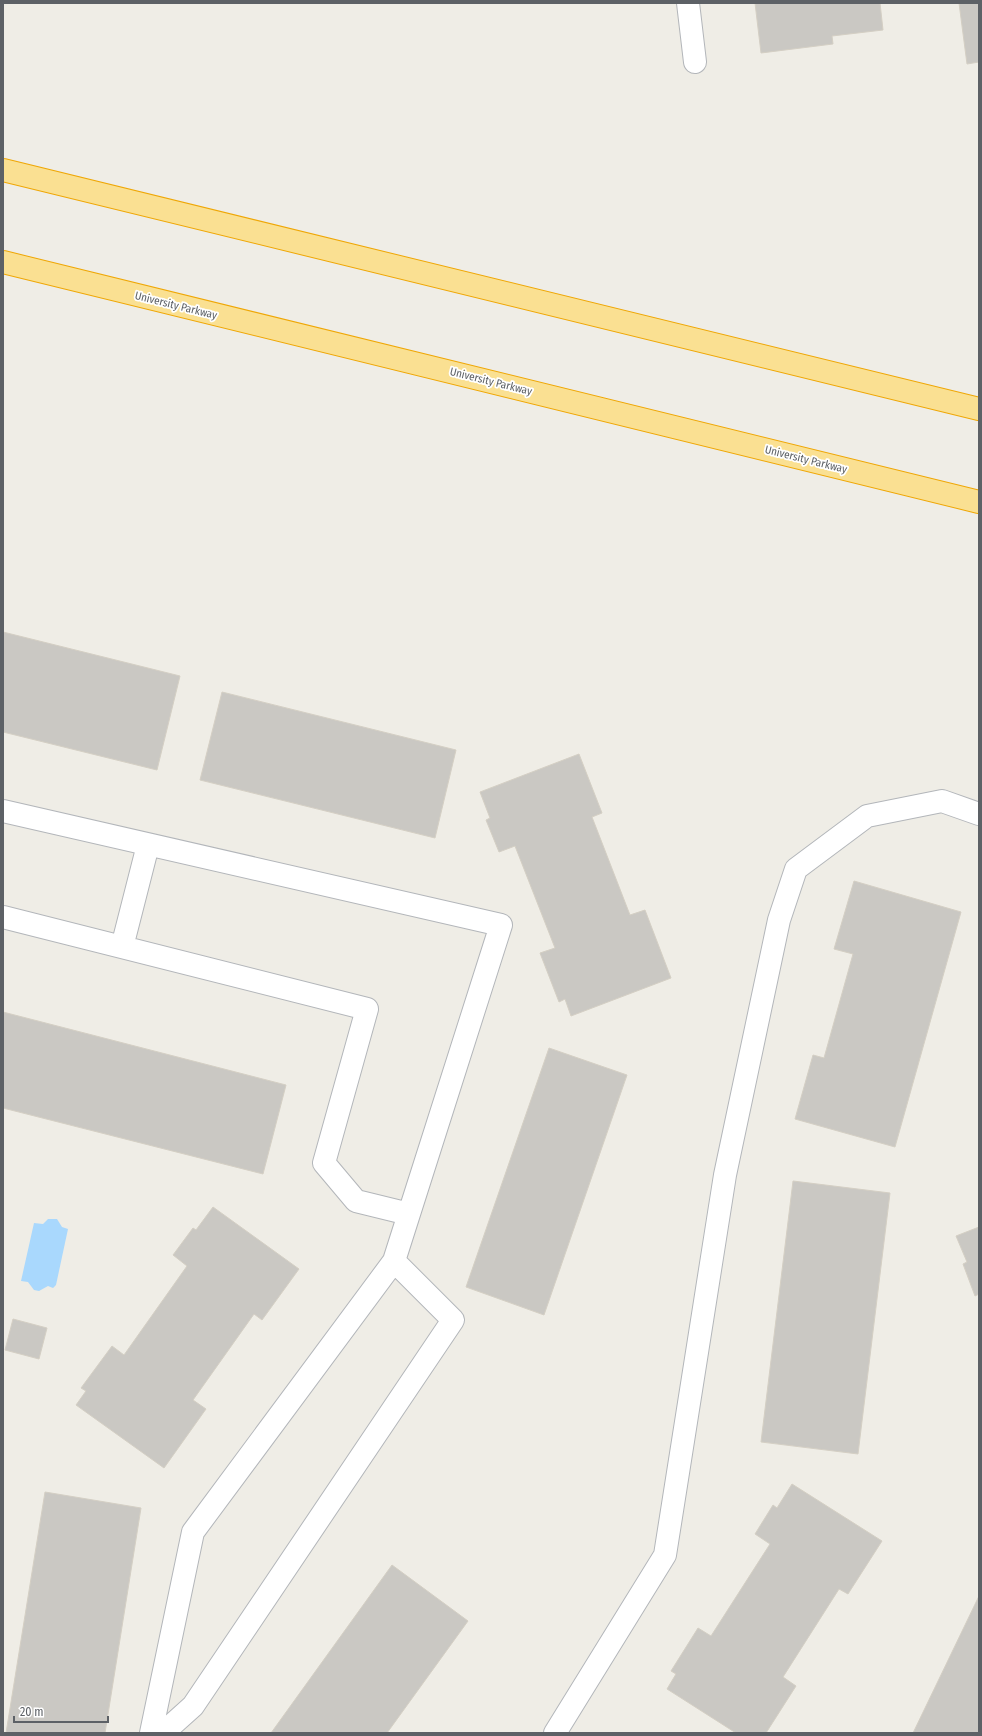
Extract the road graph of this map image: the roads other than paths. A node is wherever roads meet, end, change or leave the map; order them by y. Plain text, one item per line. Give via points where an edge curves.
1 (688, 3) edge
2 (695, 62) dead end
3 (3, 170) edge
4 (3, 262) edge
5 (979, 409) edge
6 (979, 502) edge
7 (3, 812) edge
8 (979, 814) edge
9 (148, 845) junction
10 (3, 917) edge
11 (122, 947) junction
12 (409, 1214) junction
13 (394, 1262) junction
14 (151, 1733) edge
15 (163, 1733) edge
16 (555, 1733) edge

1 - 2 street
3 - 5 highway
4 - 6 highway, University Parkway
7 - 9 street
8 - 16 street via 942,801 867,816 796,869 779,920 724,1175 665,1555
9 - 11 street
9 - 12 street via 501,925
10 - 11 street
11 - 12 street via 367,1009 324,1163 356,1201
12 - 13 street
13 - 14 street via 193,1532
13 - 15 street via 452,1320 193,1706

